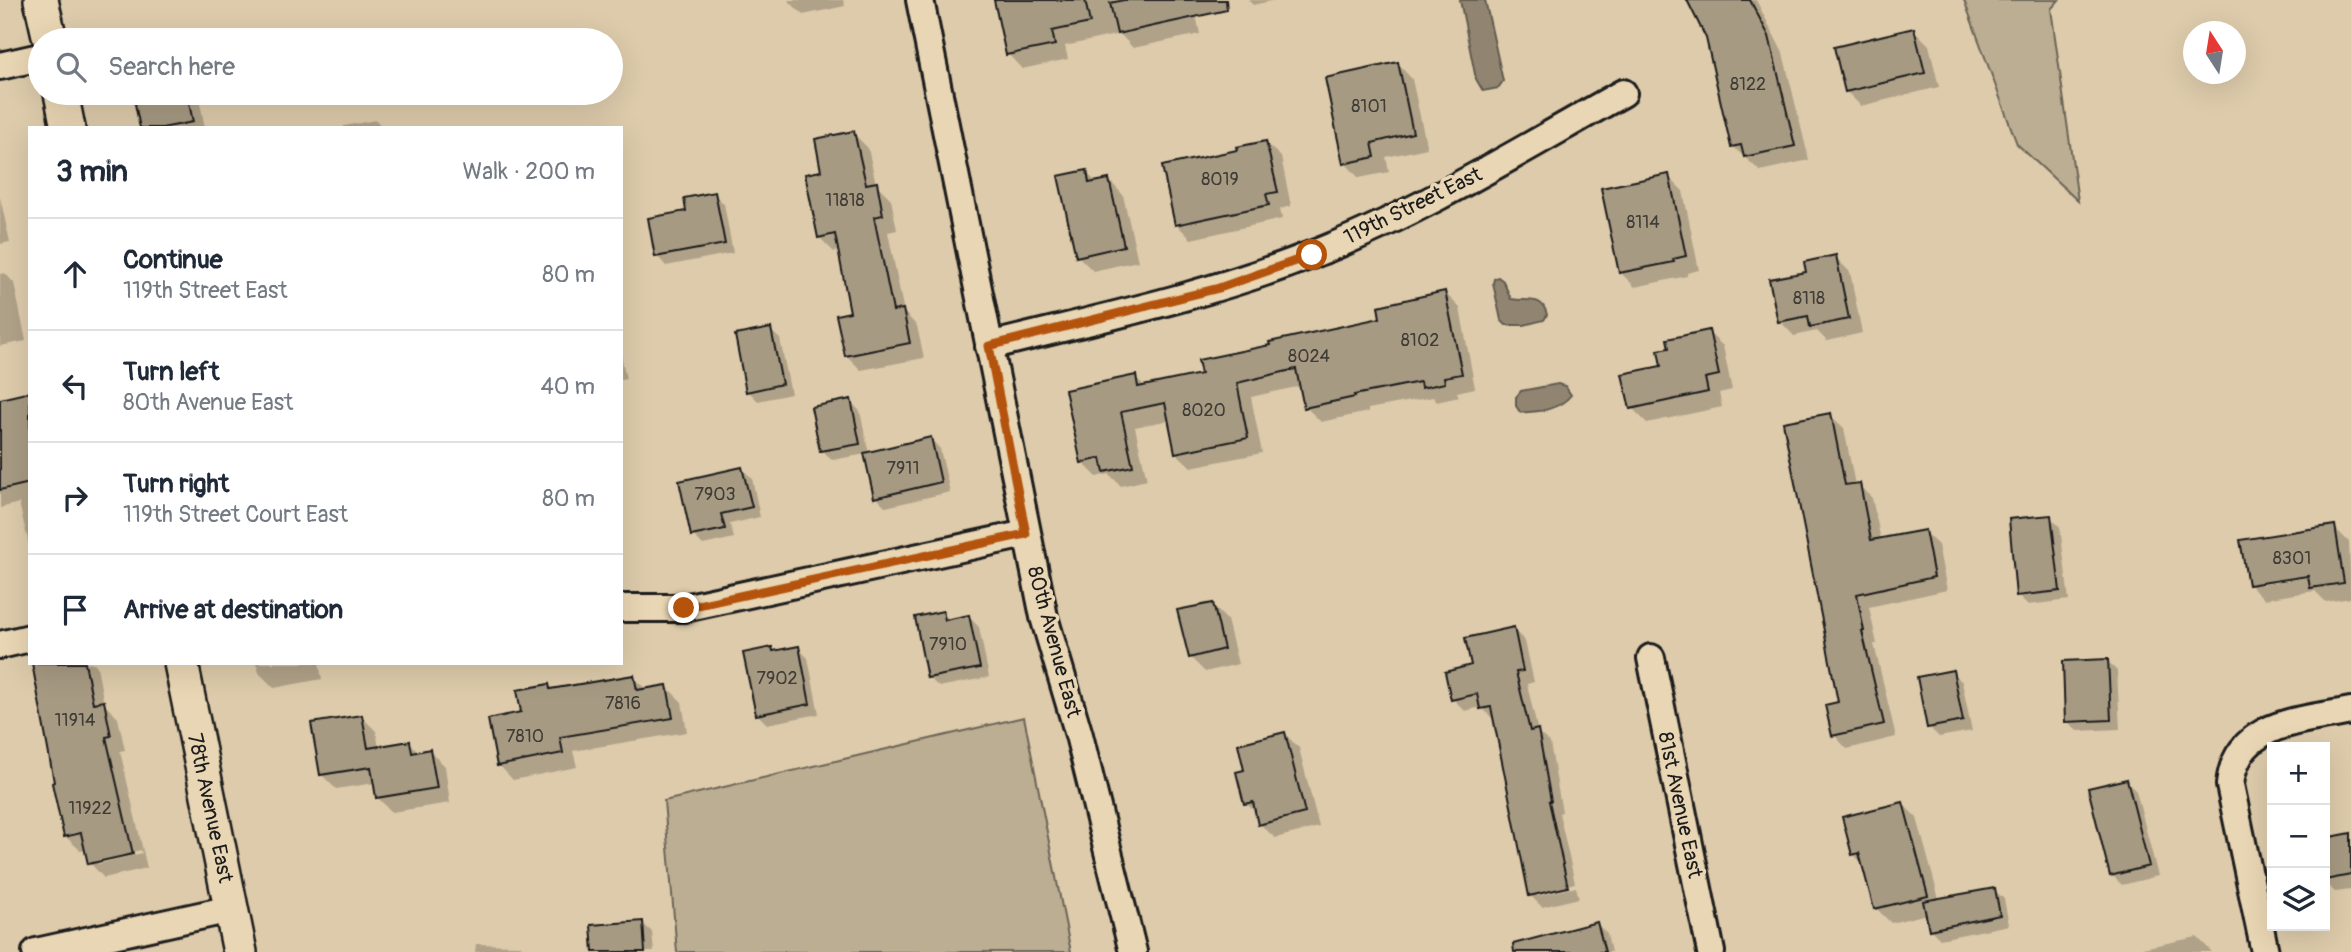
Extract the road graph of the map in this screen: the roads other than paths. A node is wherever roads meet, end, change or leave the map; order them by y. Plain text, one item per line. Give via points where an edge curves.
1 (41, 0) edge
2 (920, 0) edge
3 (47, 28) edge
4 (28, 60) edge
5 (0, 66) edge
6 (1623, 93) dead end
7 (63, 105) edge
8 (68, 126) edge
9 (989, 346) junction
10 (1026, 534) junction
11 (623, 608) edge
12 (28, 638) edge
13 (0, 645) edge
14 (1651, 657) dead end
15 (181, 665) edge
16 (2351, 711) edge
17 (231, 909) junction
18 (36, 952) edge
19 (240, 952) edge
20 (1133, 952) edge
21 (1711, 952) edge
22 (2265, 952) edge

1 - 3 street
2 - 9 street, 80th Avenue East
4 - 5 street
6 - 9 street, 119th Street East via 1422,205 1314,254 1219,288
7 - 8 street
9 - 10 street, 80th Avenue East
10 - 11 street via 684,608
10 - 20 street, 80th Avenue East
12 - 13 street
14 - 21 street, 81st Avenue East
15 - 17 street, 78th Avenue East
16 - 22 street via 2270,728 2246,746 2232,772
17 - 18 street
17 - 19 street, 78th Avenue East

